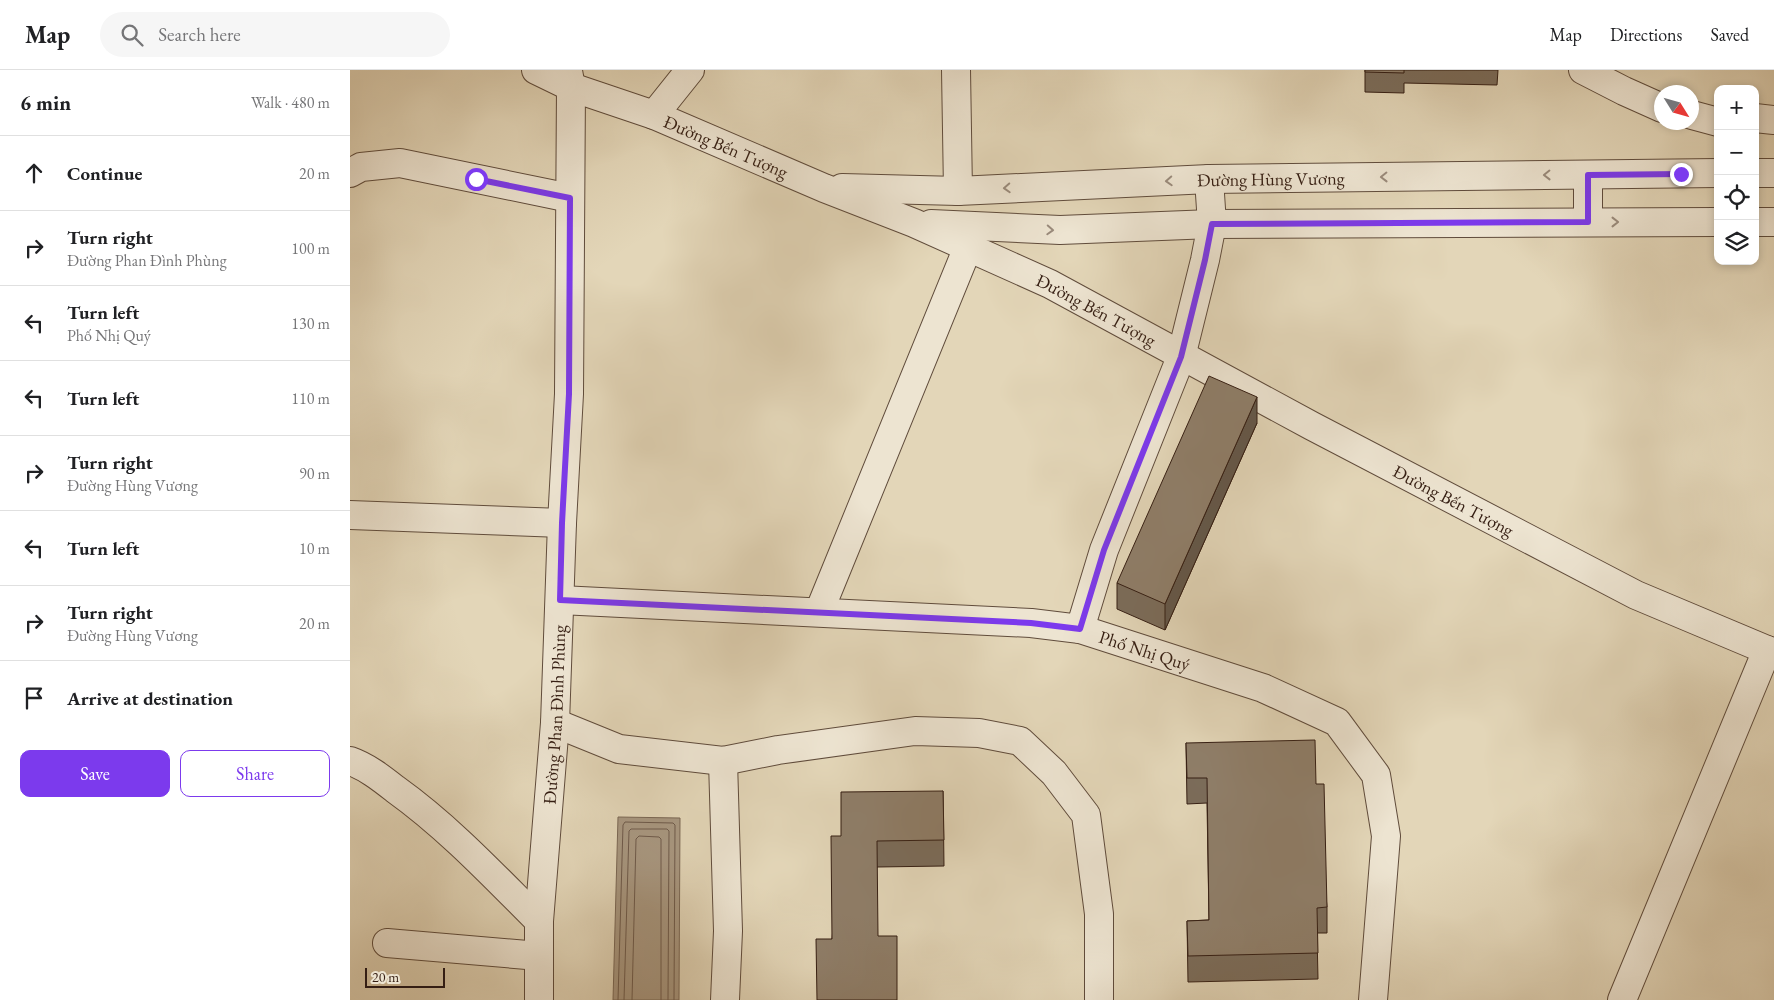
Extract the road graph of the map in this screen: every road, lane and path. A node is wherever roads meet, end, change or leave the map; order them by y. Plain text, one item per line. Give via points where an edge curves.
1 (536, 70) edge
2 (690, 70) edge
3 (956, 70) edge
4 (1583, 70) edge
5 (569, 78) edge
6 (1654, 104) edge
7 (654, 115) junction
8 (1699, 117) edge
9 (1759, 118) edge
10 (1774, 120) edge
11 (1714, 121) edge
12 (350, 173) edge
13 (1714, 173) edge
14 (1759, 173) edge
15 (1774, 173) edge
16 (1588, 175) junction
17 (1209, 179) junction
18 (824, 188) junction
19 (958, 191) junction
20 (570, 198) junction
21 (1588, 222) junction
22 (1714, 222) edge
23 (1759, 222) edge
24 (1774, 222) edge
25 (914, 223) junction
26 (1212, 224) junction
27 (968, 247) junction
28 (1181, 357) junction
29 (350, 515) edge
30 (562, 523) junction
31 (560, 600) junction
32 (819, 612) junction
33 (1080, 629) junction
34 (1771, 651) edge
35 (555, 723) junction
36 (350, 761) edge
37 (722, 761) junction
38 (539, 921) junction
39 (387, 943) dead end
40 (539, 956) junction
41 (539, 1000) edge
42 (725, 1000) edge
43 (1099, 1000) edge
44 (1373, 1000) edge
45 (1622, 1000) edge

1 - 5 street, Đường Bến Tượng
2 - 7 street
3 - 19 street
4 - 6 street
5 - 7 street, Đường Bến Tượng
5 - 20 street, Đường Phan Đình Phùng
7 - 18 street, Đường Bến Tượng
8 - 11 street
9 - 10 street
12 - 20 street via 361,168 400,163
13 - 16 street, Đường Hùng Vương
14 - 15 street
16 -> 17 street, Đường Hùng Vương
16 - 21 street
17 -> 19 street, Đường Hùng Vương
17 - 26 street
18 - 19 street, Đường Hùng Vương
18 - 25 street, Đường Bến Tượng
20 - 30 street, Đường Phan Đình Phùng via 569,394
21 -> 22 street
21 - 26 street
23 - 24 street
25 -> 26 street via 1060,230
25 - 27 street, Đường Bến Tượng
26 - 28 street
27 - 28 street, Đường Bến Tượng via 1050,284
27 - 32 street
28 - 33 street via 1104,550
28 - 34 street, Đường Bến Tượng via 1636,595
29 - 30 street
30 - 31 street, Đường Phan Đình Phùng
31 - 32 street, Phố Nhị Quý
31 - 35 street, Đường Phan Đình Phùng
32 - 33 street, Phố Nhị Quý via 1031,623
33 - 44 street, Phố Nhị Quý via 1263,688 1337,722 1376,775 1386,836
34 - 45 street
35 - 37 street via 619,749
35 - 38 street, Đường Phan Đình Phùng
36 - 38 street via 364,766 422,808
37 - 42 street via 728,931
37 - 43 street via 915,730 979,733 1020,741 1054,773 1086,815 1099,914
38 - 40 street, Đường Phan Đình Phùng
39 - 40 street
40 - 41 street, Đường Phan Đình Phùng

